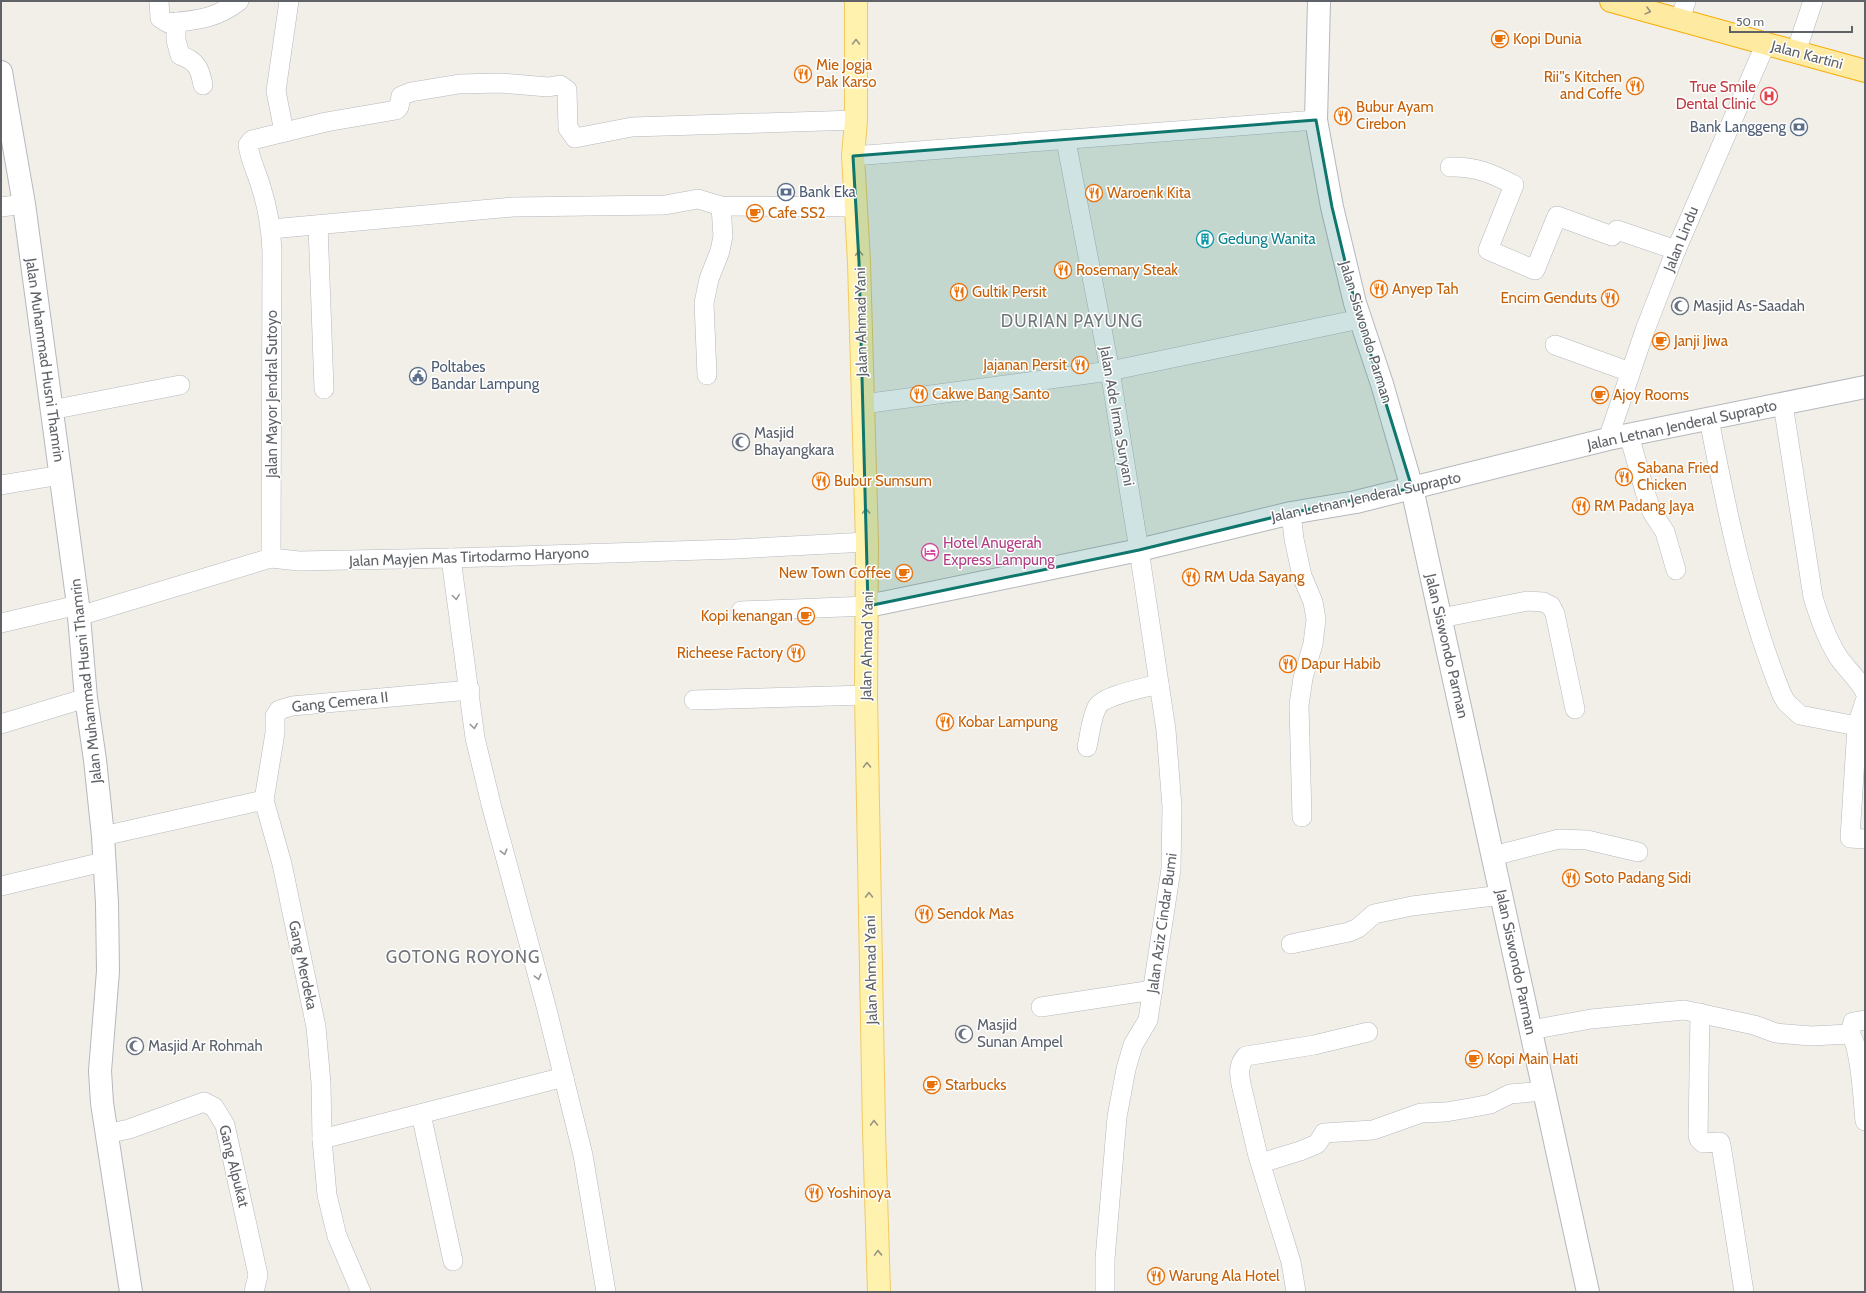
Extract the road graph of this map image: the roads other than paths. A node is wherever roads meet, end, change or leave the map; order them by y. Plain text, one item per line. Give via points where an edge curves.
1 (159, 1) edge
2 (239, 1) edge
3 (289, 1) edge
4 (856, 1) edge
5 (1319, 1) edge
6 (1611, 1) edge
7 (1813, 1) edge
8 (1683, 10) edge
9 (176, 22) junction
10 (1766, 43) junction
11 (1796, 52) junction
12 (1865, 71) edge
13 (1, 72) edge
14 (203, 85) dead end
15 (856, 120) junction
16 (1316, 120) junction
17 (5, 125) edge
18 (284, 132) junction
19 (1066, 141) junction
20 (853, 156) junction
21 (1450, 167) dead end
22 (24, 204) junction
23 (721, 206) junction
24 (1, 207) edge
25 (857, 207) junction
26 (318, 225) junction
27 (271, 229) junction
28 (1676, 250) junction
29 (1360, 319) junction
30 (1555, 345) dead end
31 (1110, 371) junction
32 (1630, 372) junction
33 (707, 375) dead end
34 (180, 385) dead end
35 (1865, 387) edge
36 (324, 389) dead end
37 (863, 404) junction
38 (1783, 404) junction
39 (52, 410) junction
40 (1709, 419) junction
41 (1629, 435) junction
42 (1608, 439) junction
43 (61, 475) junction
44 (1, 484) edge
45 (1412, 488) junction
46 (1291, 513) junction
47 (867, 542) junction
48 (1139, 550) junction
49 (270, 558) junction
50 (451, 558) junction
51 (1676, 570) dead end
52 (868, 606) junction
53 (79, 610) junction
54 (742, 612) dead end
55 (1442, 618) junction
56 (1, 623) edge
57 (1159, 684) junction
58 (470, 690) junction
59 (1865, 692) edge
60 (866, 695) junction
61 (86, 698) junction
62 (694, 700) dead end
63 (1865, 701) edge
64 (1575, 709) dead end
65 (1, 724) edge
66 (1857, 726) junction
67 (1087, 747) dead end
68 (264, 800) junction
69 (1302, 816) dead end
70 (103, 836) junction
71 (1865, 839) edge
72 (1638, 852) dead end
73 (1493, 856) junction
74 (103, 862) junction
75 (1, 886) edge
76 (1502, 895) junction
77 (1291, 944) dead end
78 (1153, 990) junction
79 (1041, 1007) dead end
80 (1700, 1013) junction
81 (1865, 1020) edge
82 (1531, 1030) junction
83 (1368, 1032) dead end
84 (1850, 1034) junction
85 (564, 1077) junction
86 (1544, 1091) junction
87 (421, 1114) junction
88 (1865, 1121) edge
89 (106, 1134) junction
90 (322, 1139) junction
91 (1261, 1163) junction
92 (452, 1261) dead end
93 (131, 1292) edge
94 (254, 1292) edge
95 (361, 1292) edge
96 (606, 1292) edge
97 (879, 1292) edge
98 (1106, 1292) edge
99 (1296, 1292) edge
100 (1588, 1292) edge
101 (1744, 1292) edge

1 - 9 street via 160,18 168,23
2 - 9 street via 226,11 201,20
3 - 18 street via 276,91
15 -> 4 main road, Jalan Ahmad Yani
5 - 16 street, Jalan Siswondo Parman
6 -> 8 highway, Jalan Kartini
7 - 11 street
8 - 10 highway, Jalan Kartini
9 - 14 street via 176,40 180,55 191,59 200,72
10 - 11 highway, Jalan Kartini
10 - 28 street, Jalan Lindu
11 - 12 highway, Jalan Kartini
13 - 17 street, Jalan Muhammad Husni Thamrin
15 - 18 street via 632,128 575,138 568,128 567,90 560,85 548,87 501,83 459,84 411,92 401,96 396,110
15 - 20 main road, Jalan Ahmad Yani
16 - 19 street
16 - 29 street, Jalan Siswondo Parman via 1332,207
17 - 22 street, Jalan Muhammad Husni Thamrin
18 - 27 street, Jalan Mayor Jendral Sutoyo via 252,140 248,145 262,188
19 - 20 street
19 - 31 street, Jalan Ade Irma Suryani
20 - 25 main road, Jalan Ahmad Yani
21 - 28 street via 1467,166 1495,175 1514,185 1488,250 1535,270 1557,216 1612,236 1617,230
22 - 24 street
22 - 39 street, Jalan Muhammad Husni Thamrin
23 - 25 street
23 - 26 street via 698,198 665,205 513,208
23 - 33 street via 723,236 704,303
37 -> 25 main road, Jalan Ahmad Yani
26 - 27 street
26 - 36 street
27 - 49 street, Jalan Mayor Jendral Sutoyo
28 - 32 street, Jalan Lindu
29 - 31 street
29 - 45 street, Jalan Siswondo Parman
30 - 32 street
31 - 37 street
31 - 48 street, Jalan Ade Irma Suryani
32 - 42 street, Jalan Lindu
34 - 39 street
35 - 38 street, Jalan Letnan Jenderal Suprapto
47 -> 37 main road, Jalan Ahmad Yani
38 - 40 street, Jalan Letnan Jenderal Suprapto
38 - 59 street via 1813,597 1821,623 1837,655
39 - 43 street, Jalan Muhammad Husni Thamrin
40 - 41 street, Jalan Letnan Jenderal Suprapto
40 - 66 street via 1742,575 1763,648 1782,695 1800,715
41 - 42 street, Jalan Letnan Jenderal Suprapto
41 - 51 street via 1645,492 1652,512 1665,532
42 - 45 street, Jalan Letnan Jenderal Suprapto
43 - 44 street
43 - 53 street, Jalan Muhammad Husni Thamrin
45 - 46 street, Jalan Letnan Jenderal Suprapto via 1356,502
45 - 55 street, Jalan Siswondo Parman
46 - 48 street, Jalan Letnan Jenderal Suprapto
46 - 69 street via 1302,576 1313,602 1316,619 1299,705
47 - 50 street, Jalan Mayjen Mas Tirtodarmo Haryono
47 - 52 main road, Jalan Ahmad Yani
48 - 52 street, Jalan Letnan Jenderal Suprapto
48 - 57 street, Jalan Aziz Cindar Bumi
49 - 50 street, Jalan Mayjen Mas Tirtodarmo Haryono via 299,561
49 - 53 street, Jalan Mayjen Mas Tirtodarmo Haryono
50 -> 58 street
52 - 54 street
52 - 60 main road, Jalan Ahmad Yani
53 - 56 street, Jalan Mayjen Mas Tirtodarmo Haryono
53 - 61 street, Jalan Muhammad Husni Thamrin
55 - 64 street via 1527,601 1543,602 1551,606 1555,614
55 - 73 street, Jalan Siswondo Parman
57 - 67 street via 1108,698 1098,705
57 - 78 street, Jalan Aziz Cindar Bumi via 1166,730 1172,836 1171,869
58 - 68 street, Gang Cemera II via 300,705 279,710 275,716 275,733
58 -> 85 street via 475,738 492,808
60 - 62 street
97 -> 60 main road, Jalan Ahmad Yani
61 - 65 street
61 - 70 street, Jalan Muhammad Husni Thamrin
63 - 66 street
66 - 71 street via 1850,838
68 - 70 street
68 - 90 street, Gang Merdeka via 282,864 314,1014 321,1083
70 - 74 street, Jalan Muhammad Husni Thamrin
72 - 73 street via 1587,840 1559,839
73 - 76 street, Jalan Siswondo Parman
74 - 75 street
74 - 89 street, Jalan Muhammad Husni Thamrin via 107,903 108,971 100,1071
76 - 77 street via 1412,906 1374,914 1358,928 1349,932
76 - 82 street, Jalan Siswondo Parman
78 - 79 street
78 - 98 street, Jalan Aziz Cindar Bumi via 1148,1020 1133,1045 1126,1069 1117,1116 1105,1258
80 - 82 street via 1684,1010 1591,1019
80 - 84 street via 1754,1025 1776,1033 1810,1036
80 - 101 street via 1698,1135 1703,1143 1716,1141 1721,1145
81 - 84 street via 1852,1022
82 - 86 street, Jalan Siswondo Parman
83 - 91 street via 1314,1045 1246,1056 1241,1062 1241,1084
84 - 88 street via 1858,1052
85 - 87 street
85 - 96 street via 583,1155
86 - 91 street via 1510,1094 1490,1104 1475,1107 1421,1113 1373,1130 1324,1133 1317,1144
86 - 100 street, Jalan Siswondo Parman
87 - 90 street
87 - 92 street
89 - 93 street, Jalan Muhammad Husni Thamrin
89 - 94 street, Gang Alpukat via 129,1129 204,1102 214,1107 225,1125 253,1247 258,1275
90 - 95 street, Gang Merdeka via 327,1195 337,1236
91 - 99 street via 1291,1262

